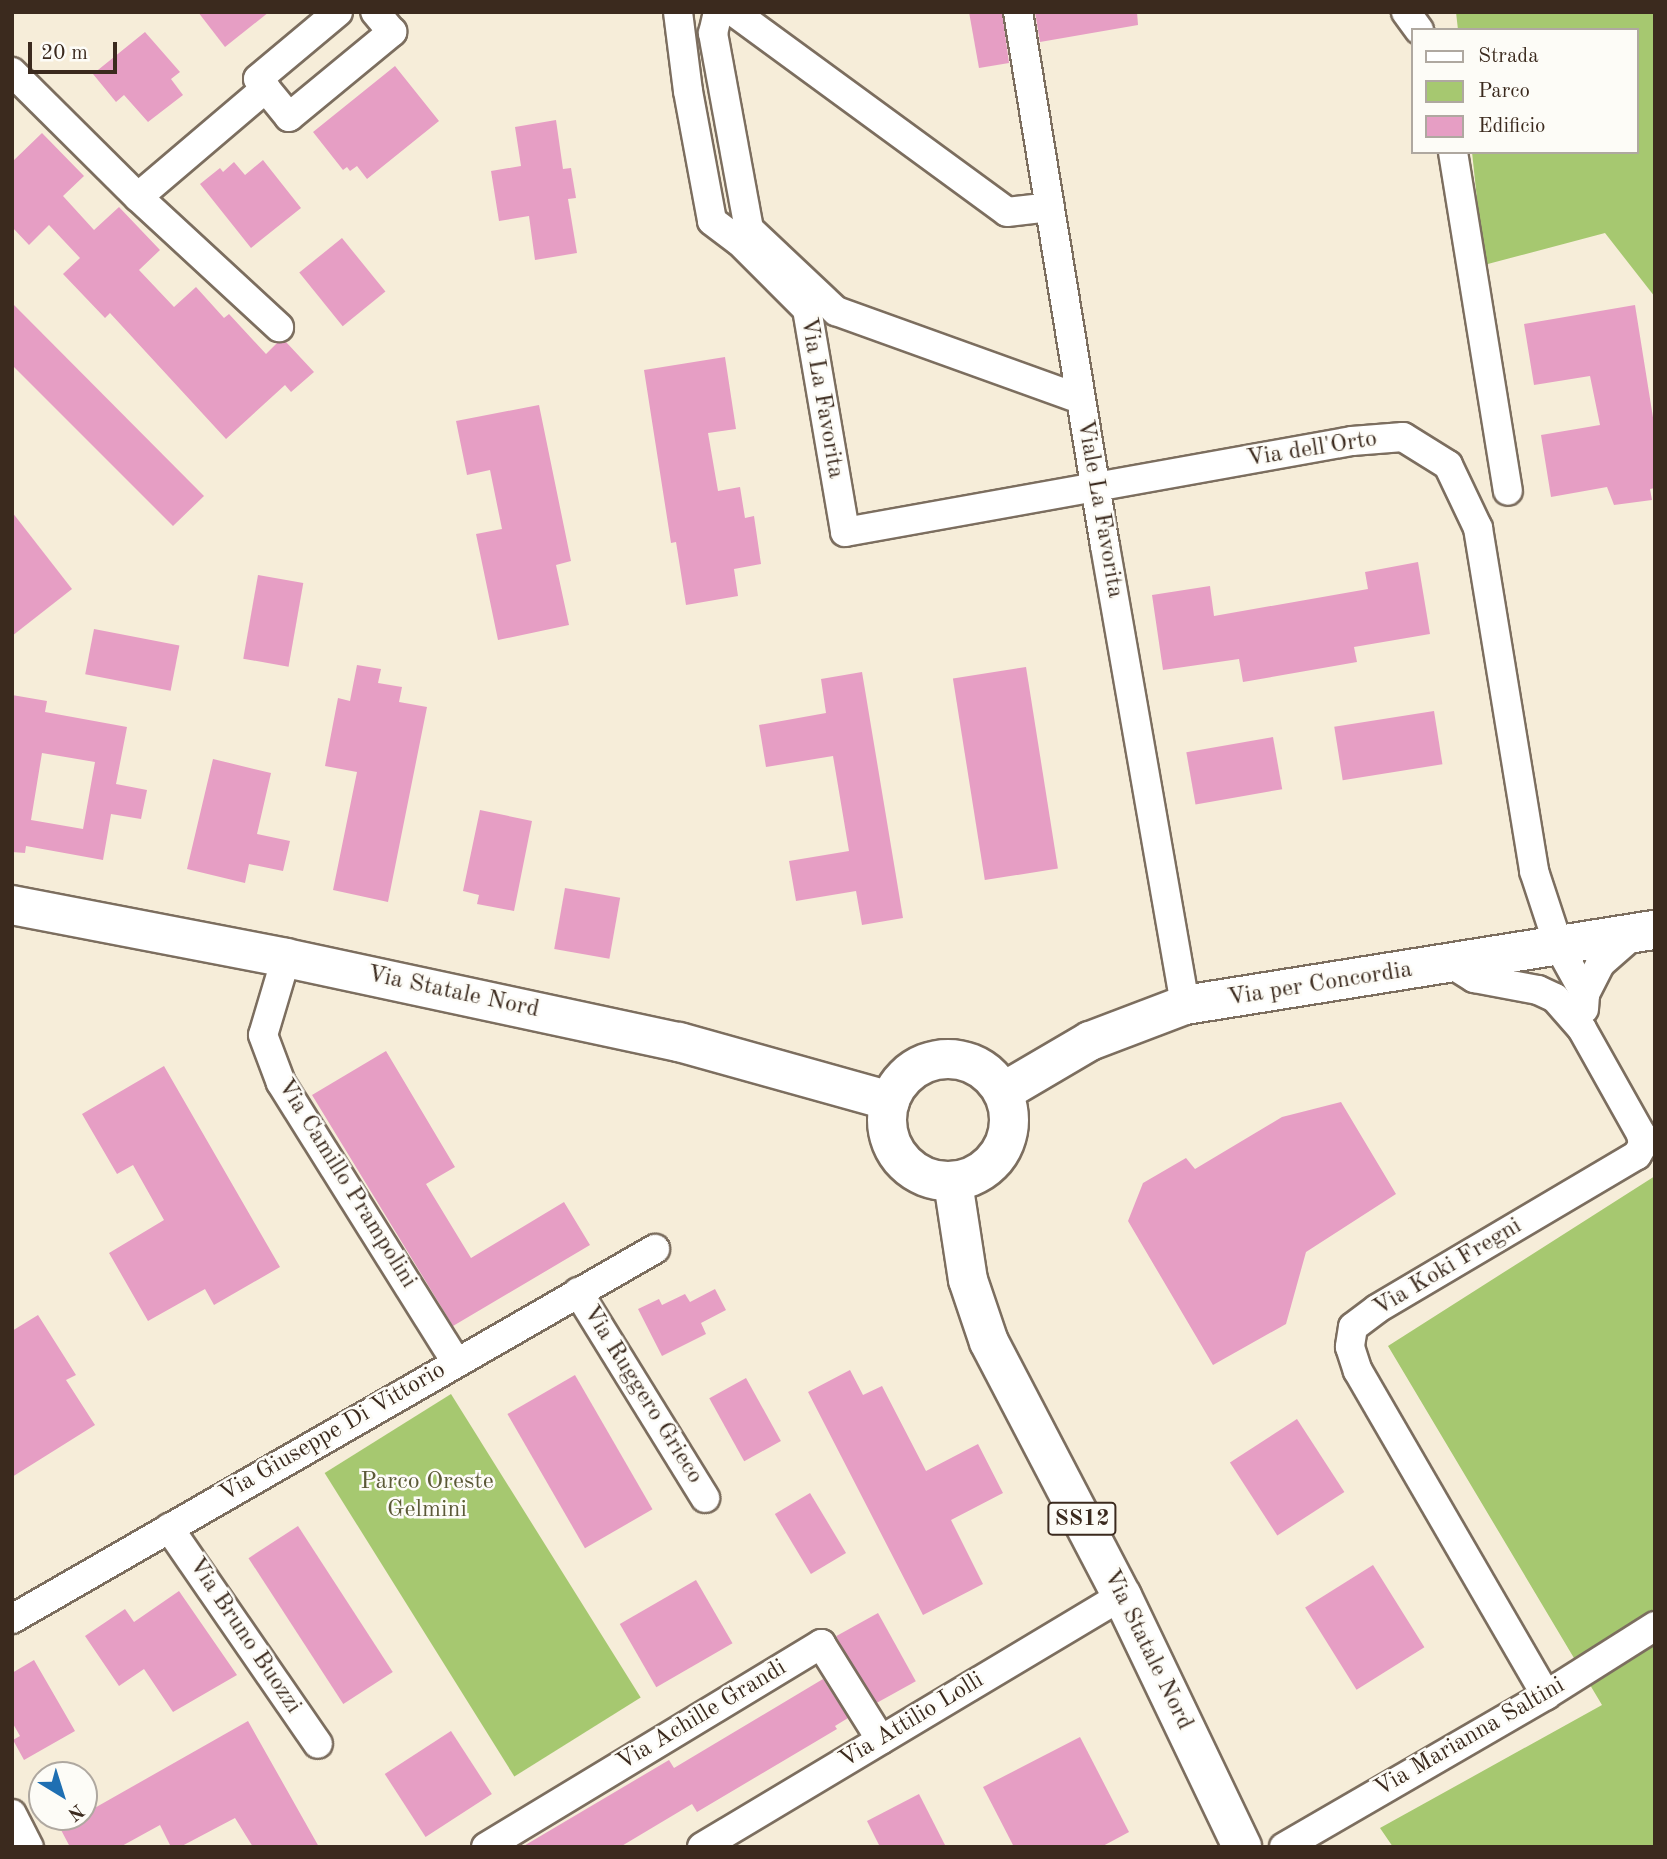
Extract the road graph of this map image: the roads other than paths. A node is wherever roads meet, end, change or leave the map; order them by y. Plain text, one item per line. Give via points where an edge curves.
1 (338, 12) edge
2 (375, 12) edge
3 (678, 12) edge
4 (719, 12) edge
5 (734, 12) edge
6 (1018, 12) edge
7 (1406, 12) edge
8 (1418, 28) edge
9 (12, 72) edge
10 (266, 88) junction
11 (1453, 154) edge
12 (138, 197) junction
13 (1051, 207) junction
14 (279, 327) dead end
15 (1080, 399) junction
16 (1097, 486) junction
17 (1508, 491) dead end
18 (845, 533) joint
19 (12, 905) edge
20 (1644, 933) edge
21 (1559, 947) junction
22 (286, 958) junction
23 (1453, 965) junction
24 (1585, 994) junction
25 (1555, 998) junction
26 (1185, 1005) junction
27 (1582, 1029) junction
28 (1003, 1092) junction
29 (890, 1101) junction
30 (953, 1182) junction
31 (654, 1249) dead end
32 (578, 1292) junction
33 (456, 1362) junction
34 (705, 1498) dead end
35 (169, 1528) junction
36 (1122, 1596) junction
37 (12, 1619) edge
38 (1655, 1626) edge
39 (1546, 1695) junction
40 (881, 1740) junction
41 (318, 1744) dead end
42 (12, 1814) edge
43 (713, 1844) edge
44 (29, 1847) edge
45 (486, 1847) edge
46 (1242, 1847) edge
47 (1284, 1847) edge

1 - 10 street via 258,79
2 - 10 street via 392,32 289,117
3 - 18 street, Via La Favorita via 712,221 739,241 807,309
4 - 15 street via 713,33 749,229 836,311
5 - 13 street via 1007,212
6 - 13 street, Viale La Favorita
7 - 8 street
9 - 12 street
10 - 12 street
11 - 17 street
12 - 14 street
13 - 15 street, Viale La Favorita
15 - 16 street, Viale La Favorita
16 - 18 street, Via dell'Orto
16 - 21 street, Via dell'Orto via 1352,441 1403,437 1448,465 1478,528 1534,871
16 - 26 street, Viale La Favorita
19 - 22 main road, Via Statale Nord
20 - 21 main road, Via per Concordia
20 - 24 street via 1600,964
21 - 23 main road, Via per Concordia
21 - 24 street
21 - 25 street
22 - 29 main road, Via Statale Nord via 679,1042
22 - 33 street, Via Camillo Prampolini via 263,1035 281,1083
23 - 25 street via 1474,978 1538,990
23 - 26 main road, Via per Concordia
24 - 27 street
25 - 27 street, Via Koki Fregni
26 - 28 main road, Via per Concordia via 1090,1041
27 - 39 street, Via Koki Fregni via 1641,1134 1643,1145 1637,1155 1377,1309 1353,1327 1350,1347 1358,1371
28 - 29 main road via 991,1075 974,1064 933,1060 915,1068
28 - 30 main road via 1009,1131 1002,1150 989,1166
29 - 30 main road via 889,1135 900,1158 920,1175
30 - 36 main road, Via Statale Nord / SS12 via 968,1280 989,1342
31 - 32 street, Via Giuseppe Di Vittorio
32 - 33 street, Via Giuseppe Di Vittorio
32 - 34 street, Via Ruggero Grieco
33 - 35 street, Via Giuseppe Di Vittorio
35 - 37 street, Via Giuseppe Di Vittorio
35 - 41 street, Via Bruno Buozzi
36 - 40 street, Via Attilio Lolli
36 - 46 main road, Via Statale Nord / SS12
38 - 39 street, Via Marianna Saltini
39 - 47 street, Via Marianna Saltini
40 - 43 street, Via Attilio Lolli
40 - 45 street, Via Achille Grandi via 821,1644
42 - 44 street

